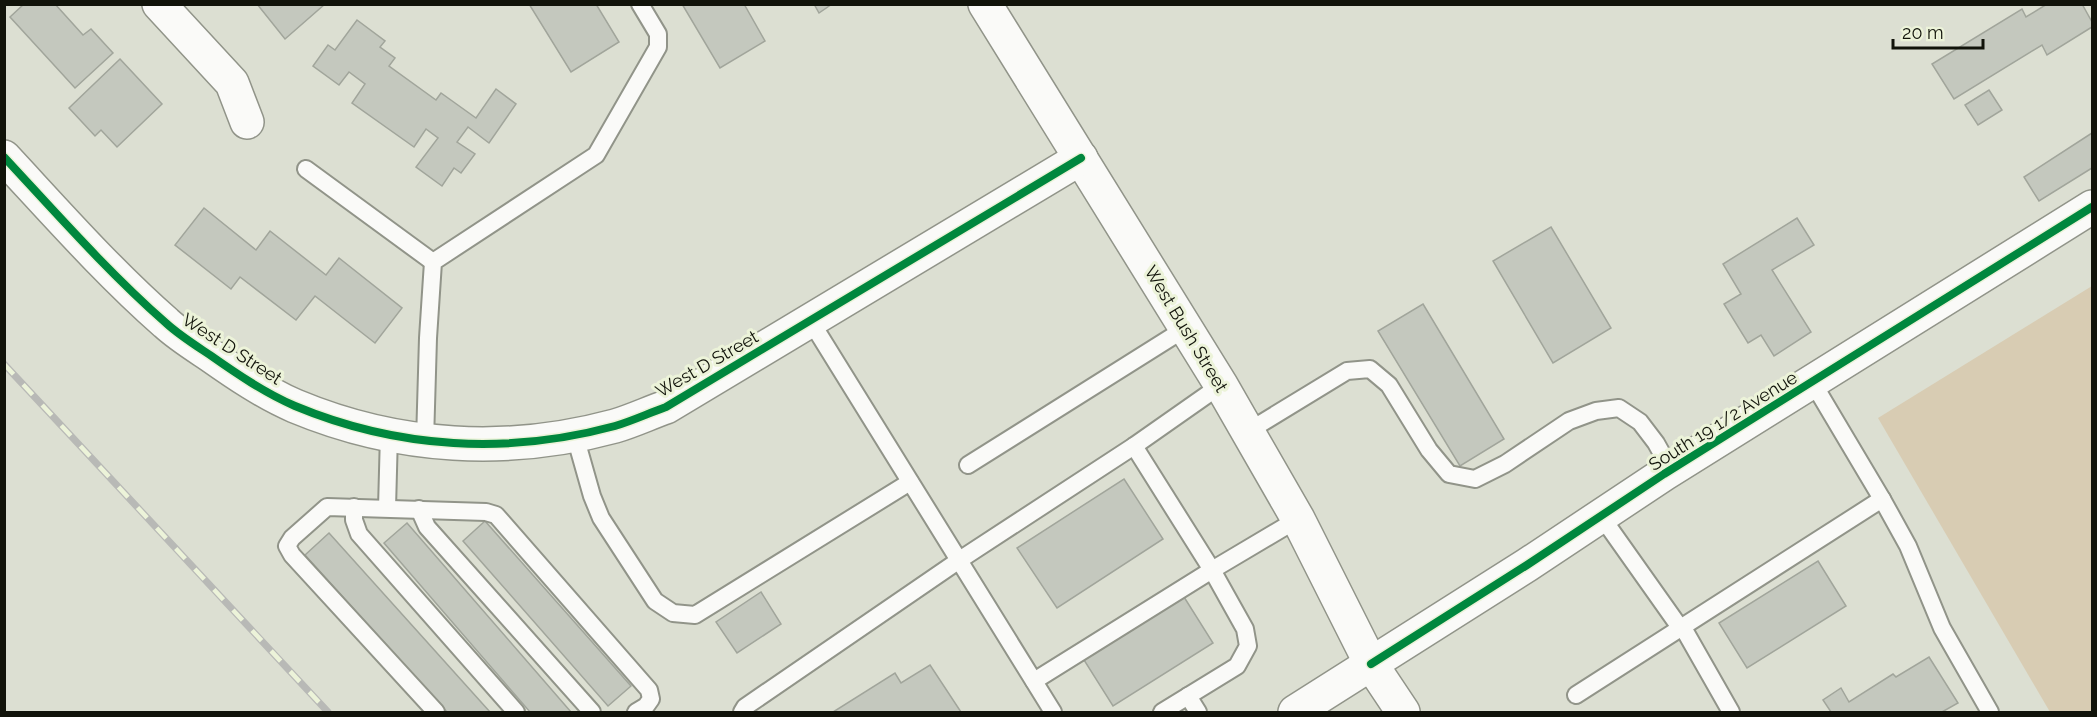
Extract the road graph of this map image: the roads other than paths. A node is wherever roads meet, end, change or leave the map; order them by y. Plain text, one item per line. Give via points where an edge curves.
1 (159, 4) edge
2 (640, 4) edge
3 (985, 4) edge
4 (247, 122) dead end
5 (4, 158) edge
6 (1081, 158) junction
7 (306, 170) dead end
8 (2092, 207) edge
9 (433, 262) junction
10 (810, 320) junction
11 (1186, 328) junction
12 (1813, 383) junction
13 (1221, 385) junction
14 (1247, 432) junction
15 (389, 434) junction
16 (575, 436) junction
17 (425, 441) junction
18 (1134, 446) junction
19 (968, 465) dead end
20 (1671, 470) junction
21 (910, 482) junction
22 (1882, 499) junction
23 (354, 507) junction
24 (387, 508) junction
25 (420, 509) junction
26 (1601, 516) junction
27 (1299, 519) junction
28 (958, 561) junction
29 (1212, 570) junction
30 (1682, 629) junction
31 (1371, 664) junction
32 (1034, 681) junction
33 (1576, 695) dead end
34 (1188, 696) junction
35 (436, 712) edge
36 (516, 712) edge
37 (592, 712) edge
38 (636, 712) edge
39 (742, 712) edge
40 (1053, 712) edge
41 (1162, 712) edge
42 (1198, 712) edge
43 (1295, 712) edge
44 (1403, 712) edge
45 (1731, 712) edge
46 (1990, 712) edge

1 - 4 street via 232,83
2 - 9 lane via 658,34 658,47 596,155
3 - 6 street, West Bush Street
5 - 15 street, West D Street via 167,325 247,381 295,406
6 - 10 street, West D Street
6 - 11 street, West Bush Street
7 - 9 lane
8 - 12 street, South 19 1/2 Avenue
9 - 17 lane
10 - 16 street, West D Street via 666,407
10 - 21 lane
11 - 13 street, West Bush Street
11 - 19 lane
12 - 20 street, South 19 1/2 Avenue
12 - 22 lane
13 - 14 street, West Bush Street
13 - 18 lane
14 - 20 lane via 1347,371 1370,369 1389,385 1429,450 1449,474 1475,479 1569,421 1619,408 1640,422
14 - 27 street, West Bush Street
15 - 17 street, West D Street
15 - 24 lane
16 - 17 street, West D Street via 467,445
16 - 21 lane via 601,518 655,601 673,613 695,615
18 - 28 lane
18 - 29 lane
20 - 26 street, South 19 1/2 Avenue
21 - 28 lane
22 - 30 lane
22 - 46 lane via 1908,546 1942,628
23 - 24 lane
23 - 35 lane via 327,507 287,546
23 - 36 lane via 358,534
24 - 25 lane
25 - 37 lane via 427,527
25 - 38 lane via 496,515 649,690 651,699
26 - 30 lane
26 - 31 street, South 19 1/2 Avenue
27 - 29 lane
27 - 31 street, West Bush Street
28 - 32 lane
28 - 39 lane
29 - 32 lane
29 - 34 lane via 1245,629 1248,646 1237,666
30 - 33 lane
30 - 45 lane
31 - 43 street, South 19 1/2 Avenue
31 - 44 street, West Bush Street
32 - 40 lane
34 - 41 lane
34 - 42 lane

